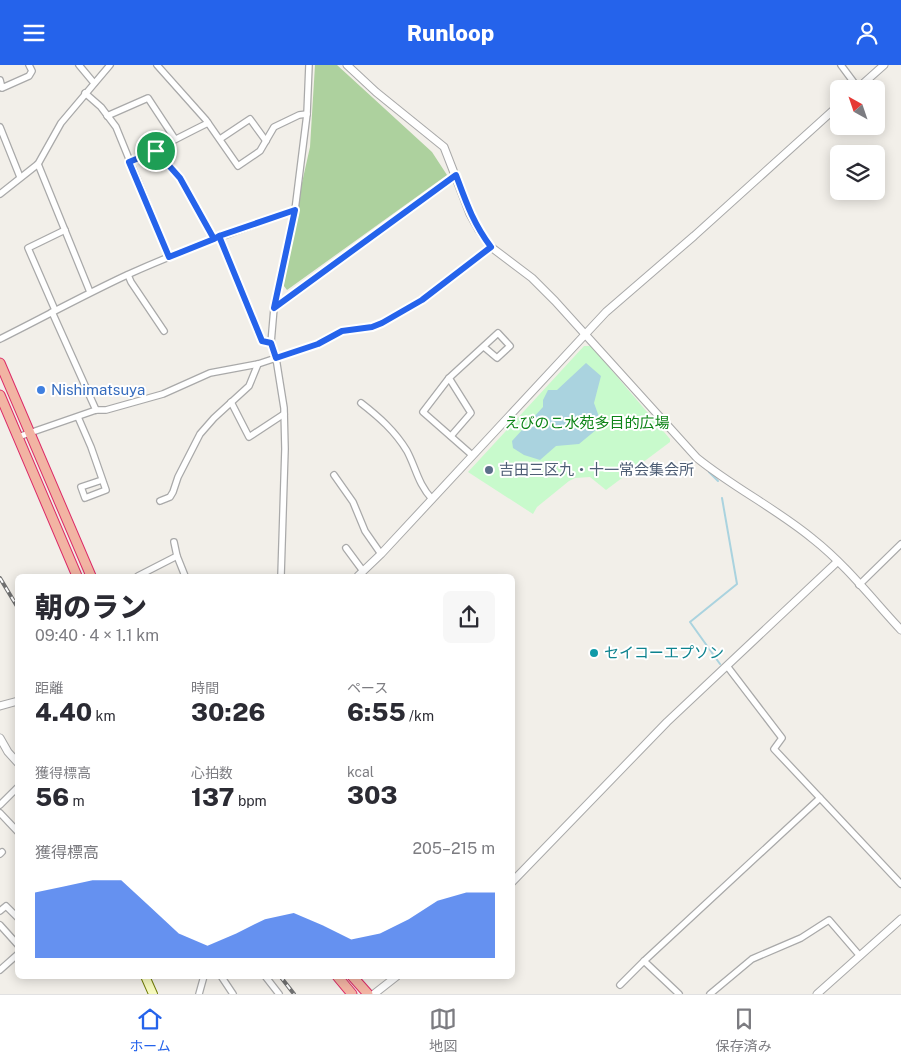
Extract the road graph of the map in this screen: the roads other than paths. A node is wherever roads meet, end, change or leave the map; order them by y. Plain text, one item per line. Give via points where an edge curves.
1 (29, 65) edge
2 (79, 65) edge
3 (110, 65) edge
4 (157, 65) edge
5 (310, 65) edge
6 (347, 65) edge
7 (841, 65) edge
8 (884, 65) edge
9 (0, 80) edge
10 (851, 80) edge
11 (867, 80) edge
12 (94, 83) junction
13 (86, 93) junction
14 (830, 113) edge
15 (307, 114) junction
16 (107, 116) junction
17 (208, 123) junction
18 (0, 127) edge
19 (175, 139) junction
20 (220, 139) junction
21 (266, 141) junction
22 (156, 151) junction
23 (129, 162) junction
24 (38, 164) junction
25 (456, 175) junction
26 (20, 177) junction
27 (0, 194) edge
28 (295, 210) junction
29 (65, 230) junction
30 (216, 237) junction
31 (491, 247) junction
32 (169, 257) junction
33 (128, 275) junction
34 (90, 292) junction
35 (274, 308) junction
36 (54, 311) junction
37 (164, 331) dead end
38 (586, 334) junction
39 (0, 339) edge
40 (271, 343) junction
41 (484, 347) dead end
42 (276, 358) junction
43 (0, 363) edge
44 (258, 364) junction
45 (449, 378) junction
46 (0, 395) edge
47 (231, 402) junction
48 (361, 403) dead end
49 (96, 409) junction
50 (284, 414) junction
51 (78, 417) junction
52 (29, 433) junction
53 (18, 437) junction
54 (451, 437) junction
55 (472, 455) junction
56 (334, 475) dead end
57 (102, 480) dead end
58 (432, 499) junction
59 (160, 501) dead end
60 (174, 542) dead end
61 (901, 544) edge
62 (346, 548) dead end
63 (381, 554) junction
64 (177, 557) junction
65 (838, 562) junction
66 (76, 574) edge
67 (90, 574) edge
68 (142, 574) edge
69 (184, 574) edge
70 (281, 574) edge
71 (360, 574) edge
72 (859, 585) junction
73 (901, 630) edge
74 (727, 666) junction
75 (15, 702) edge
76 (0, 706) edge
77 (0, 738) edge
78 (15, 760) edge
79 (15, 790) edge
80 (820, 798) junction
81 (0, 805) edge
82 (0, 813) edge
83 (15, 829) edge
84 (515, 879) edge
85 (901, 884) edge
86 (0, 911) edge
87 (15, 915) edge
88 (901, 919) edge
89 (0, 925) edge
90 (15, 942) edge
91 (15, 956) edge
92 (860, 956) junction
93 (644, 961) junction
94 (0, 970) edge
95 (146, 979) edge
96 (203, 979) edge
97 (223, 979) edge
98 (267, 979) edge
99 (340, 979) edge
100 (355, 979) edge
101 (393, 979) edge
102 (620, 985) dead end
103 (151, 993) edge
104 (199, 994) edge
105 (233, 994) edge
106 (279, 994) edge
107 (352, 994) edge
108 (368, 994) edge
109 (374, 994) edge
110 (679, 994) edge
111 (710, 994) edge
112 (816, 994) edge

1 - 9 street via 32,71 29,76 2,88
2 - 12 street
3 - 12 street
4 - 17 street
5 - 15 street
6 - 25 street via 444,147
7 - 10 street
8 - 11 street
12 - 13 street
13 - 16 street
13 - 24 street via 61,123
14 - 38 street via 606,312
15 - 21 street via 274,127
15 - 28 street
16 - 19 street via 148,98
16 - 23 street via 116,127
17 - 19 street
17 - 20 street
18 - 26 street
19 - 22 street
20 - 21 street via 250,119
20 - 21 street via 238,166 260,151
22 - 23 street
22 - 30 street via 180,178
23 - 32 street
24 - 26 street
24 - 29 street
25 - 31 street via 470,214
25 - 35 street
26 - 27 street
28 - 30 street
28 - 35 street
29 - 34 street
29 - 36 street via 28,248
30 - 32 street
30 - 40 street via 262,341
31 - 38 street via 532,278
31 - 42 street via 422,300 382,323 342,331 318,344
32 - 33 street
33 - 34 street
33 - 37 street
34 - 36 street
35 - 40 street
36 - 39 street
36 - 49 street
38 - 55 street
38 - 65 street via 697,458 793,523
40 - 42 street
41 - 45 street
42 - 44 street
42 - 50 street
43 - 52 highway
44 - 47 street via 249,386
44 - 49 street via 210,373 163,394 106,410
45 - 54 street via 471,413
45 - 54 street via 423,413
46 - 53 highway
47 - 50 street via 249,437
47 - 59 street via 200,434 173,492
48 - 58 street via 389,425 407,451 423,490
49 - 51 street
50 - 70 street
51 - 52 street
51 - 57 street
52 - 53 street
52 - 67 highway
53 - 66 highway
54 - 55 street
55 - 58 street
56 - 63 street via 353,502 365,531
58 - 63 street
60 - 64 street
61 - 72 street
62 - 71 street
63 - 71 street
64 - 68 street
64 - 69 street
65 - 72 street
65 - 74 street
72 - 73 street
74 - 80 street via 782,738 774,749
74 - 84 street via 632,756
75 - 76 street
77 - 78 street
79 - 81 street
80 - 85 street
80 - 93 street
82 - 83 street
86 - 87 street via 6,906
88 - 92 street
89 - 90 street
91 - 94 street
92 - 111 street via 829,920 801,938 752,959
92 - 112 street
93 - 102 street
93 - 110 street
95 - 103 main road
96 - 104 street
97 - 105 street
98 - 106 street
99 - 107 highway
100 - 108 highway
101 - 109 street

